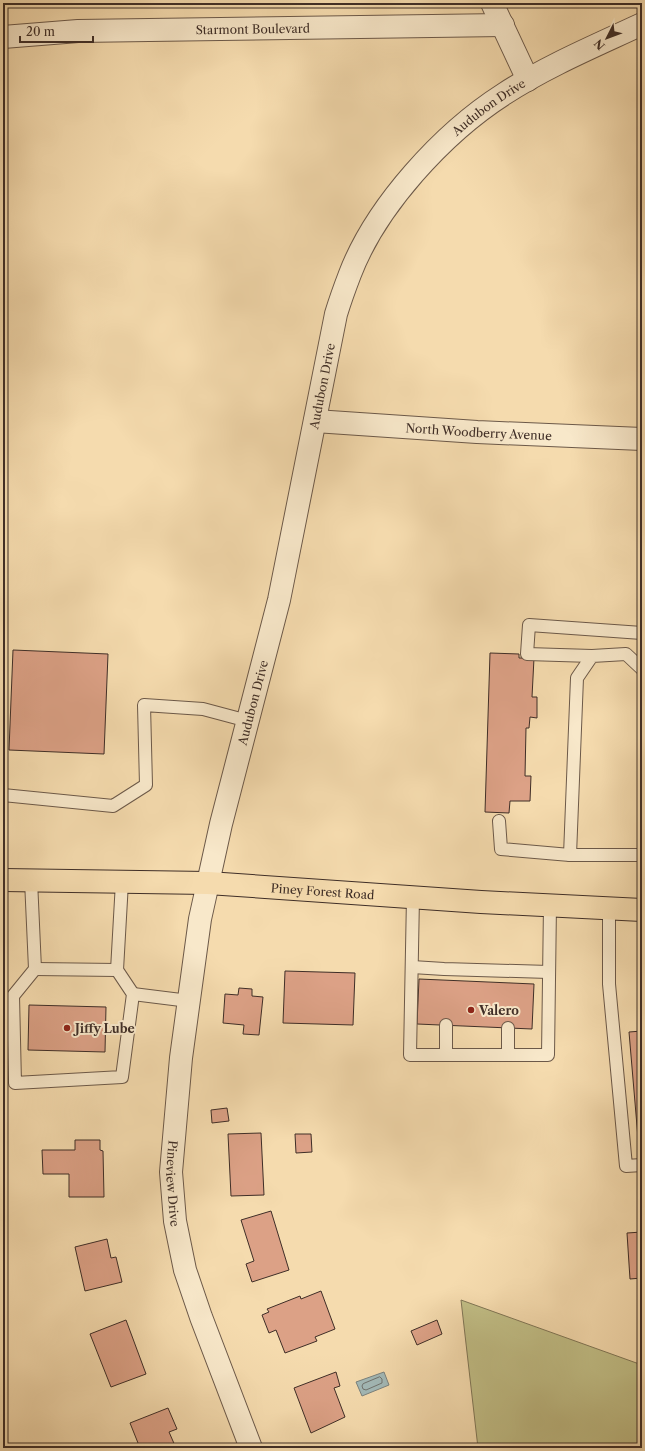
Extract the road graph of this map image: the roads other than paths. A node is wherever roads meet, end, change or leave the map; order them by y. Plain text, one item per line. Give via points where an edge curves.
1 (492, 3) edge
2 (642, 24) edge
3 (503, 25) junction
4 (3, 37) edge
5 (528, 80) junction
6 (315, 420) junction
7 (642, 439) edge
8 (642, 633) edge
9 (592, 656) junction
10 (642, 669) edge
11 (248, 721) junction
12 (3, 795) edge
13 (498, 822) dead end
14 (570, 855) junction
15 (642, 855) edge
16 (3, 880) edge
17 (31, 880) junction
18 (122, 882) junction
19 (208, 883) junction
20 (413, 897) junction
21 (550, 906) junction
22 (609, 908) junction
23 (642, 910) edge
24 (412, 967) junction
25 (35, 969) junction
26 (117, 970) junction
27 (549, 972) junction
28 (133, 994) junction
29 (189, 1001) junction
30 (446, 1025) dead end
31 (508, 1028) dead end
32 (446, 1055) junction
33 (508, 1055) junction
34 (642, 1165) edge
35 (251, 1448) edge

1 - 3 street
2 - 5 street, Audubon Drive
3 - 4 street, Starmont Boulevard via 86,31
3 - 5 street
5 - 6 street, Audubon Drive via 480,110 442,142 397,192 371,232 350,273 336,314
6 - 7 street, North Woodberry Avenue via 477,432
6 - 11 street, Audubon Drive via 279,600
8 - 9 lane via 529,625 527,654
9 - 10 lane via 626,654
9 - 14 lane via 577,678
11 - 12 lane via 203,709 144,705 146,785 126,798 113,806
11 - 19 street, Audubon Drive
13 - 14 lane via 501,849
14 - 15 lane
16 - 17 main road, Piney Forest Road
17 - 18 main road, Piney Forest Road
17 - 25 lane
18 - 19 main road, Piney Forest Road
18 - 26 lane
19 - 20 main road, Piney Forest Road
19 - 29 street, Pineview Drive via 200,919
20 - 21 main road, Piney Forest Road
20 - 24 lane
21 - 22 main road, Piney Forest Road
21 - 27 lane
22 - 23 main road, Piney Forest Road
22 - 34 lane via 609,984 626,1166
24 - 27 lane via 445,974 507,976
24 - 32 lane via 410,1055
25 - 26 lane
25 - 28 lane via 13,996 15,1083 122,1076
26 - 28 lane
27 - 33 lane via 548,1055
28 - 29 lane
29 - 35 street, Pineview Drive via 171,1172 175,1221 185,1270
30 - 32 lane
31 - 33 lane
32 - 33 lane

